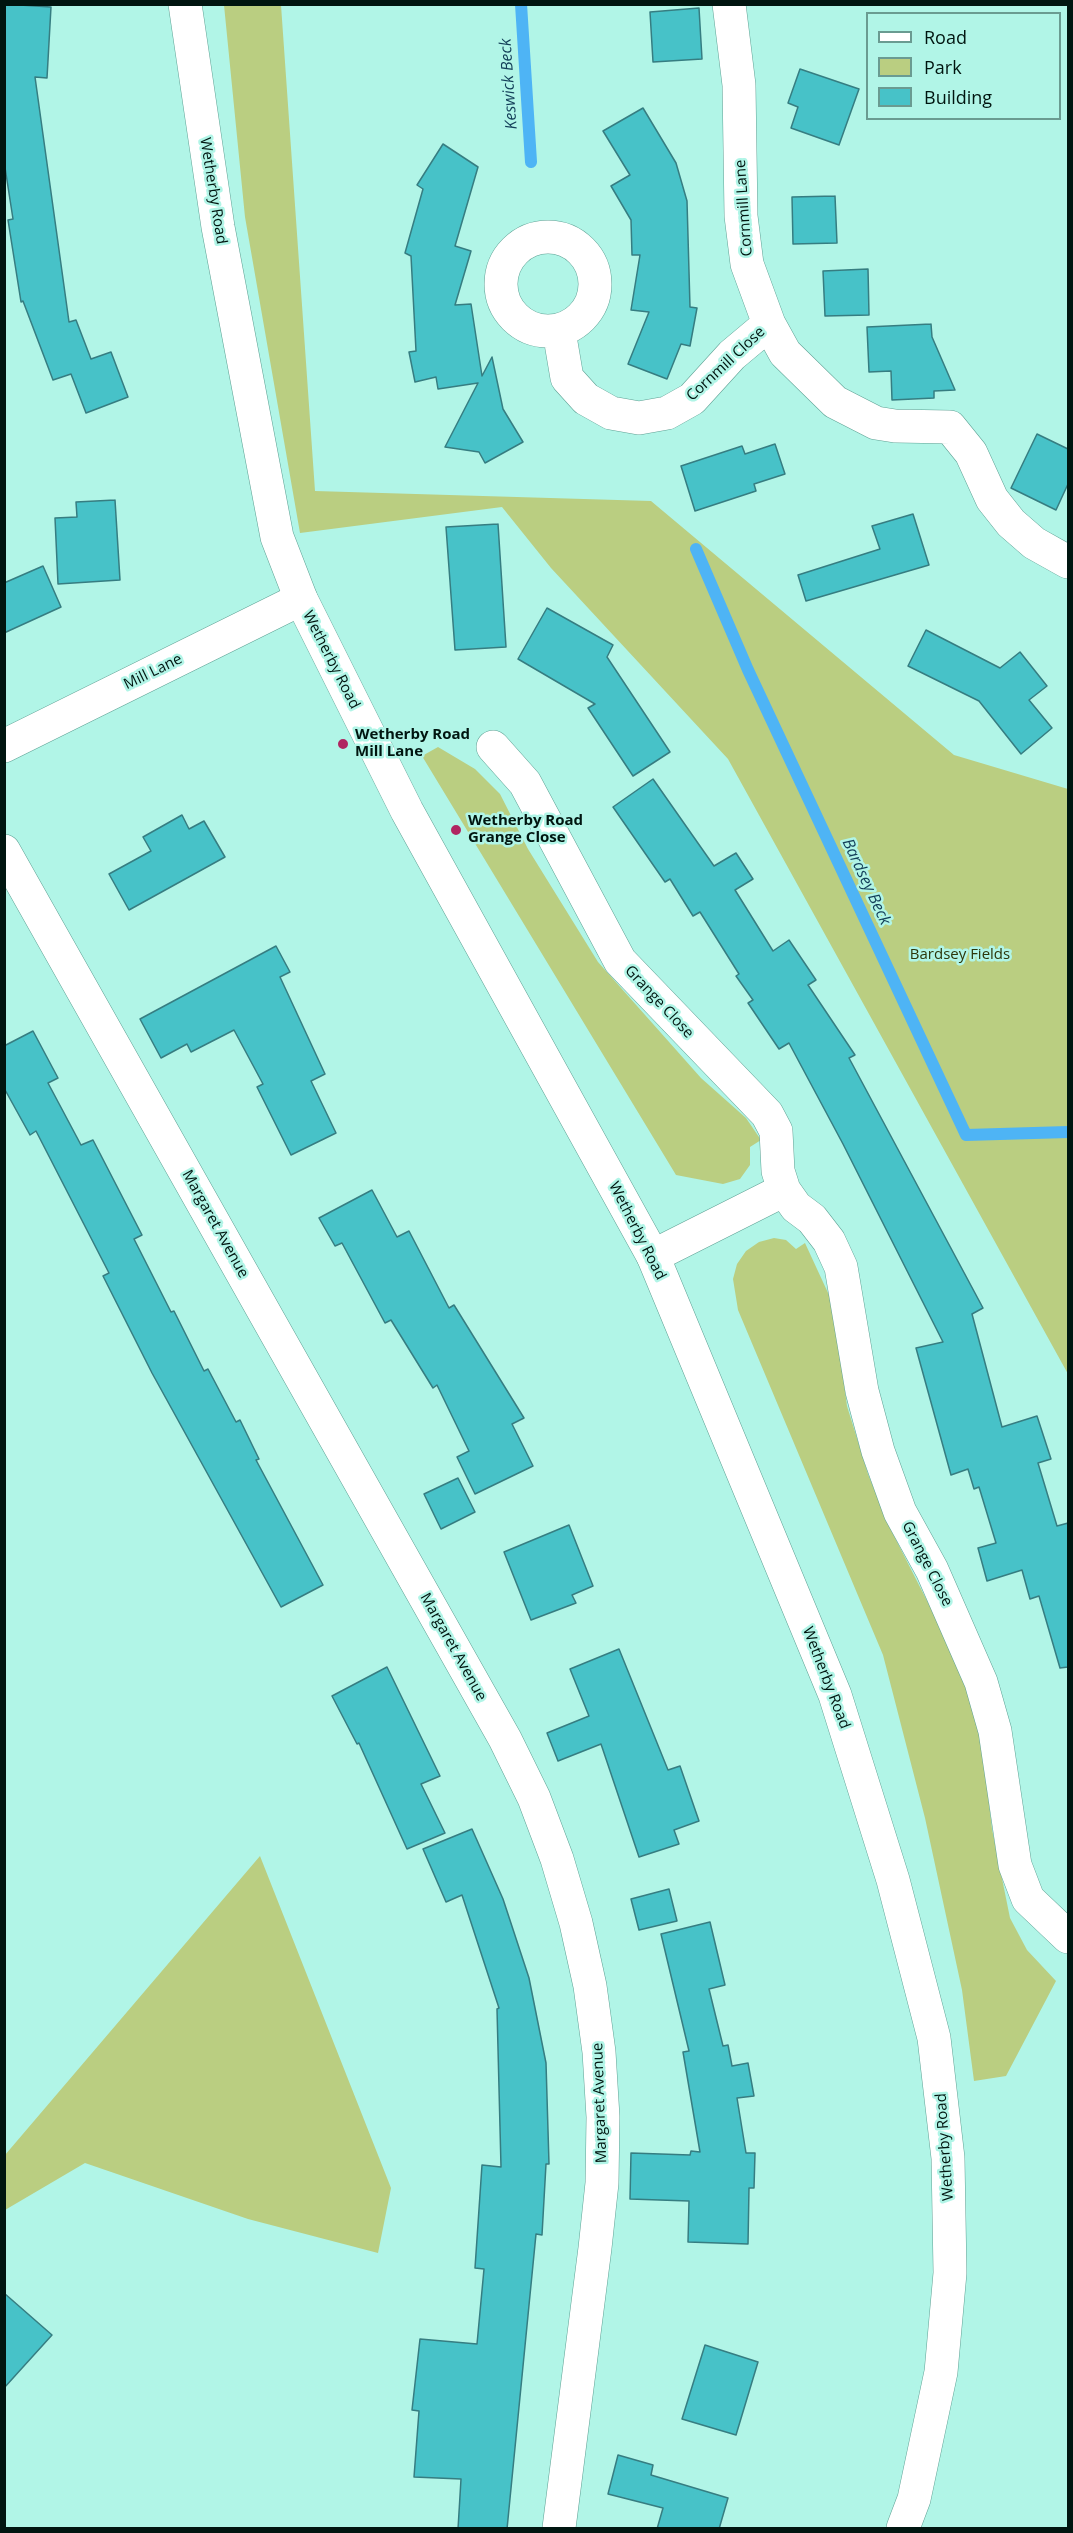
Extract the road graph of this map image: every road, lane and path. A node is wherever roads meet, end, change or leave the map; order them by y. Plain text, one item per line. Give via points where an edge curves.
1 (185, 4) edge
2 (729, 4) edge
3 (769, 324) junction
4 (559, 331) dead end
5 (1068, 562) edge
6 (301, 599) junction
7 (4, 746) edge
8 (493, 747) dead end
9 (4, 851) edge
10 (784, 1190) junction
11 (653, 1256) junction
12 (1068, 1937) edge
13 (559, 2529) edge
14 (903, 2529) edge

1 - 6 street, Wetherby Road via 218,227 277,537
2 - 3 street, Cornmill Lane via 739,85 741,216 747,264
3 - 4 street, Cornmill Close via 732,355 692,399 667,413 639,418 611,413 586,399 567,378
3 - 5 street, Cornmill Lane via 785,353 835,402 876,423 950,427 971,453 992,499 1011,523 1034,543
6 - 7 street, Mill Lane
6 - 11 street, Wetherby Road via 407,811
8 - 10 street, Grange Close via 525,783 620,962 767,1114 776,1131 778,1171
9 - 13 street, Margaret Avenue via 505,1739 534,1798 557,1859 590,1986 603,2117 602,2183
10 - 11 street
10 - 12 street, Grange Close via 829,1241 841,1267 862,1391 878,1451 900,1512 962,1635 984,1692 995,1731 1015,1865 1028,1899
11 - 14 street, Wetherby Road via 835,1695 892,1880 934,2038 948,2158 950,2273 941,2372 914,2499

